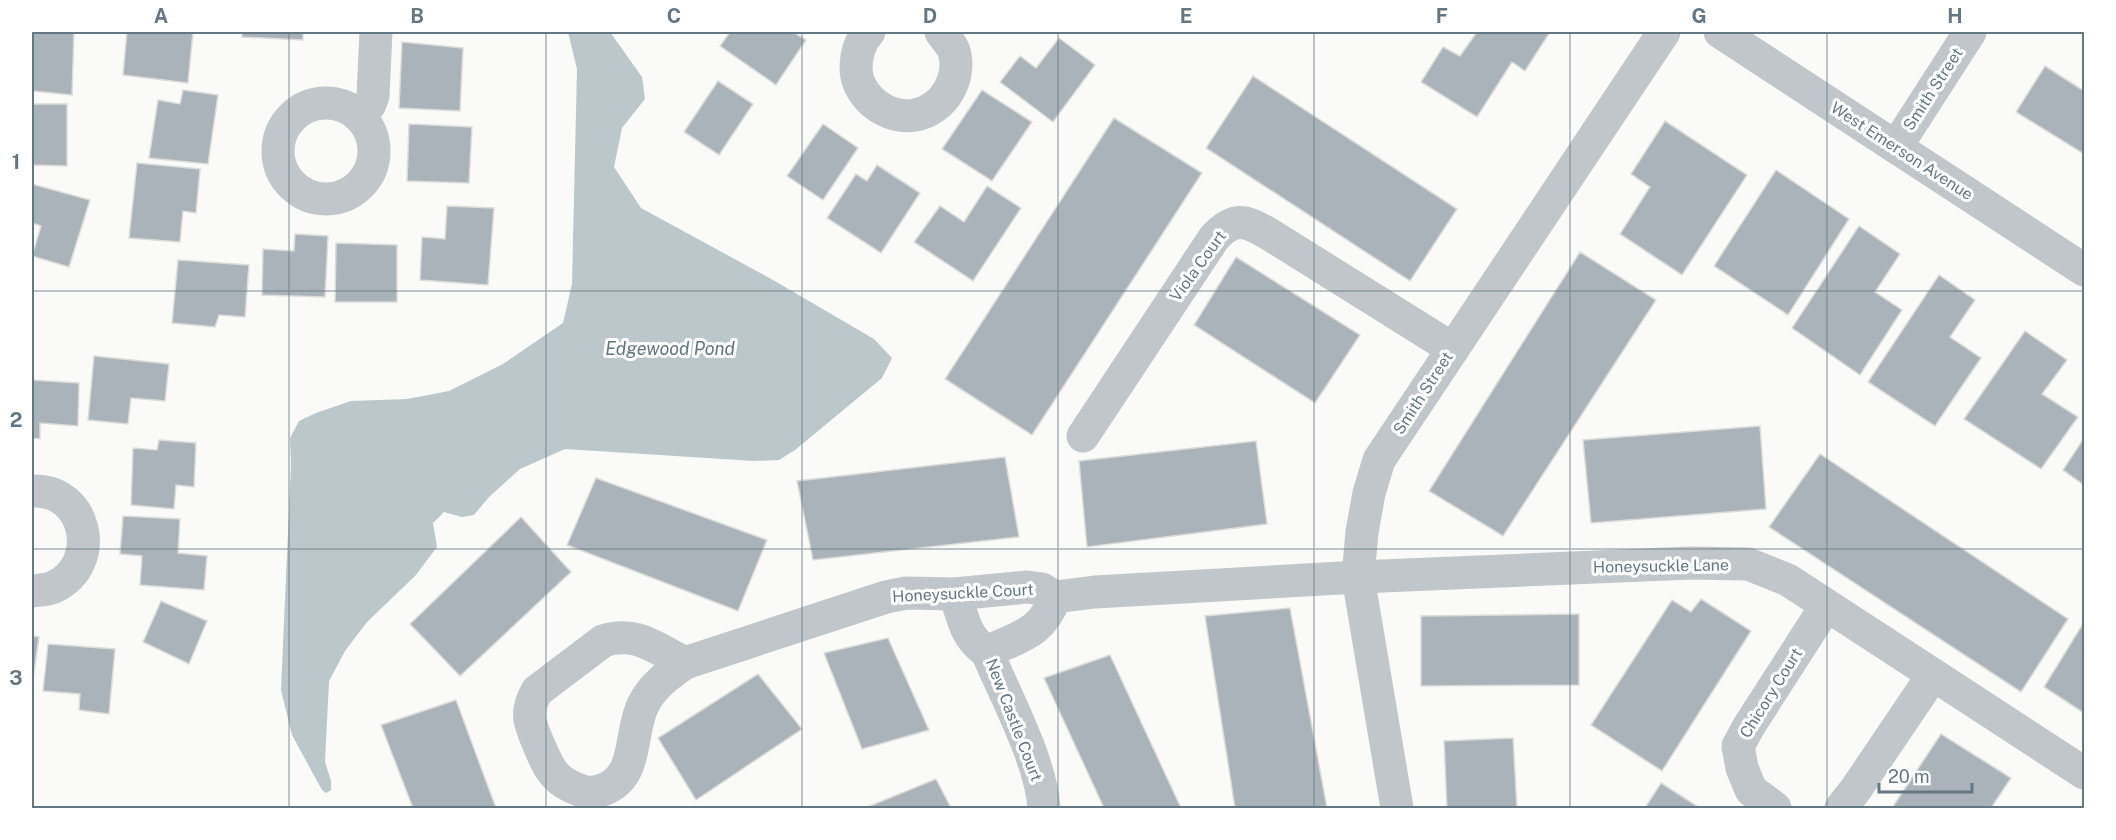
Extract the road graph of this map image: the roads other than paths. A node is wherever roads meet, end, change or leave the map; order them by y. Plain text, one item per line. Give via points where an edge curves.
1 (376, 32) edge
2 (868, 32) edge
3 (941, 32) edge
4 (1664, 32) edge
5 (1720, 32) edge
6 (1970, 32) edge
7 (360, 117) dead end
8 (1896, 147) junction
9 (2085, 270) edge
10 (1453, 349) junction
11 (1083, 436) dead end
12 (32, 491) edge
13 (1358, 577) junction
14 (32, 591) edge
15 (955, 594) junction
16 (1055, 597) junction
17 (1826, 606) junction
18 (987, 652) junction
19 (684, 663) junction
20 (1933, 675) junction
21 (2085, 773) edge
22 (1044, 808) edge
23 (1397, 808) edge
24 (1775, 808) edge
25 (1841, 808) edge

1 - 7 street via 373,96
2 - 3 street via 856,58 857,78 868,99 890,113 915,115 939,103 955,78 953,48
4 - 10 street, Smith Street
5 - 8 street, West Emerson Avenue
6 - 8 street, Smith Street
8 - 9 street, West Emerson Avenue
10 - 11 street, Viola Court via 1269,234 1243,222 1232,223 1214,238
10 - 13 street, Smith Street via 1379,460 1362,532
12 - 14 street via 47,492 63,500 79,518 84,534 83,556 68,578 52,588
13 - 16 street, Honeysuckle Court
13 - 17 street, Honeysuckle Lane via 1748,564 1788,580
13 - 23 street, Smith Street
15 - 16 street, Honeysuckle Court via 1027,587
15 - 18 street via 969,636
15 - 19 street, Honeysuckle Court via 906,593 886,597
16 - 18 street, New Castle Court via 1038,627
17 - 20 street, Honeysuckle Lane
17 - 24 street, Chicory Court via 1738,746 1751,790
18 - 22 street, New Castle Court via 1031,755
19 - 19 street, Honeysuckle Court via 637,638 615,637 603,641 537,691 528,713 554,776 588,793 617,783 631,754 642,706 658,683
20 - 21 street, Honeysuckle Lane
20 - 25 street

